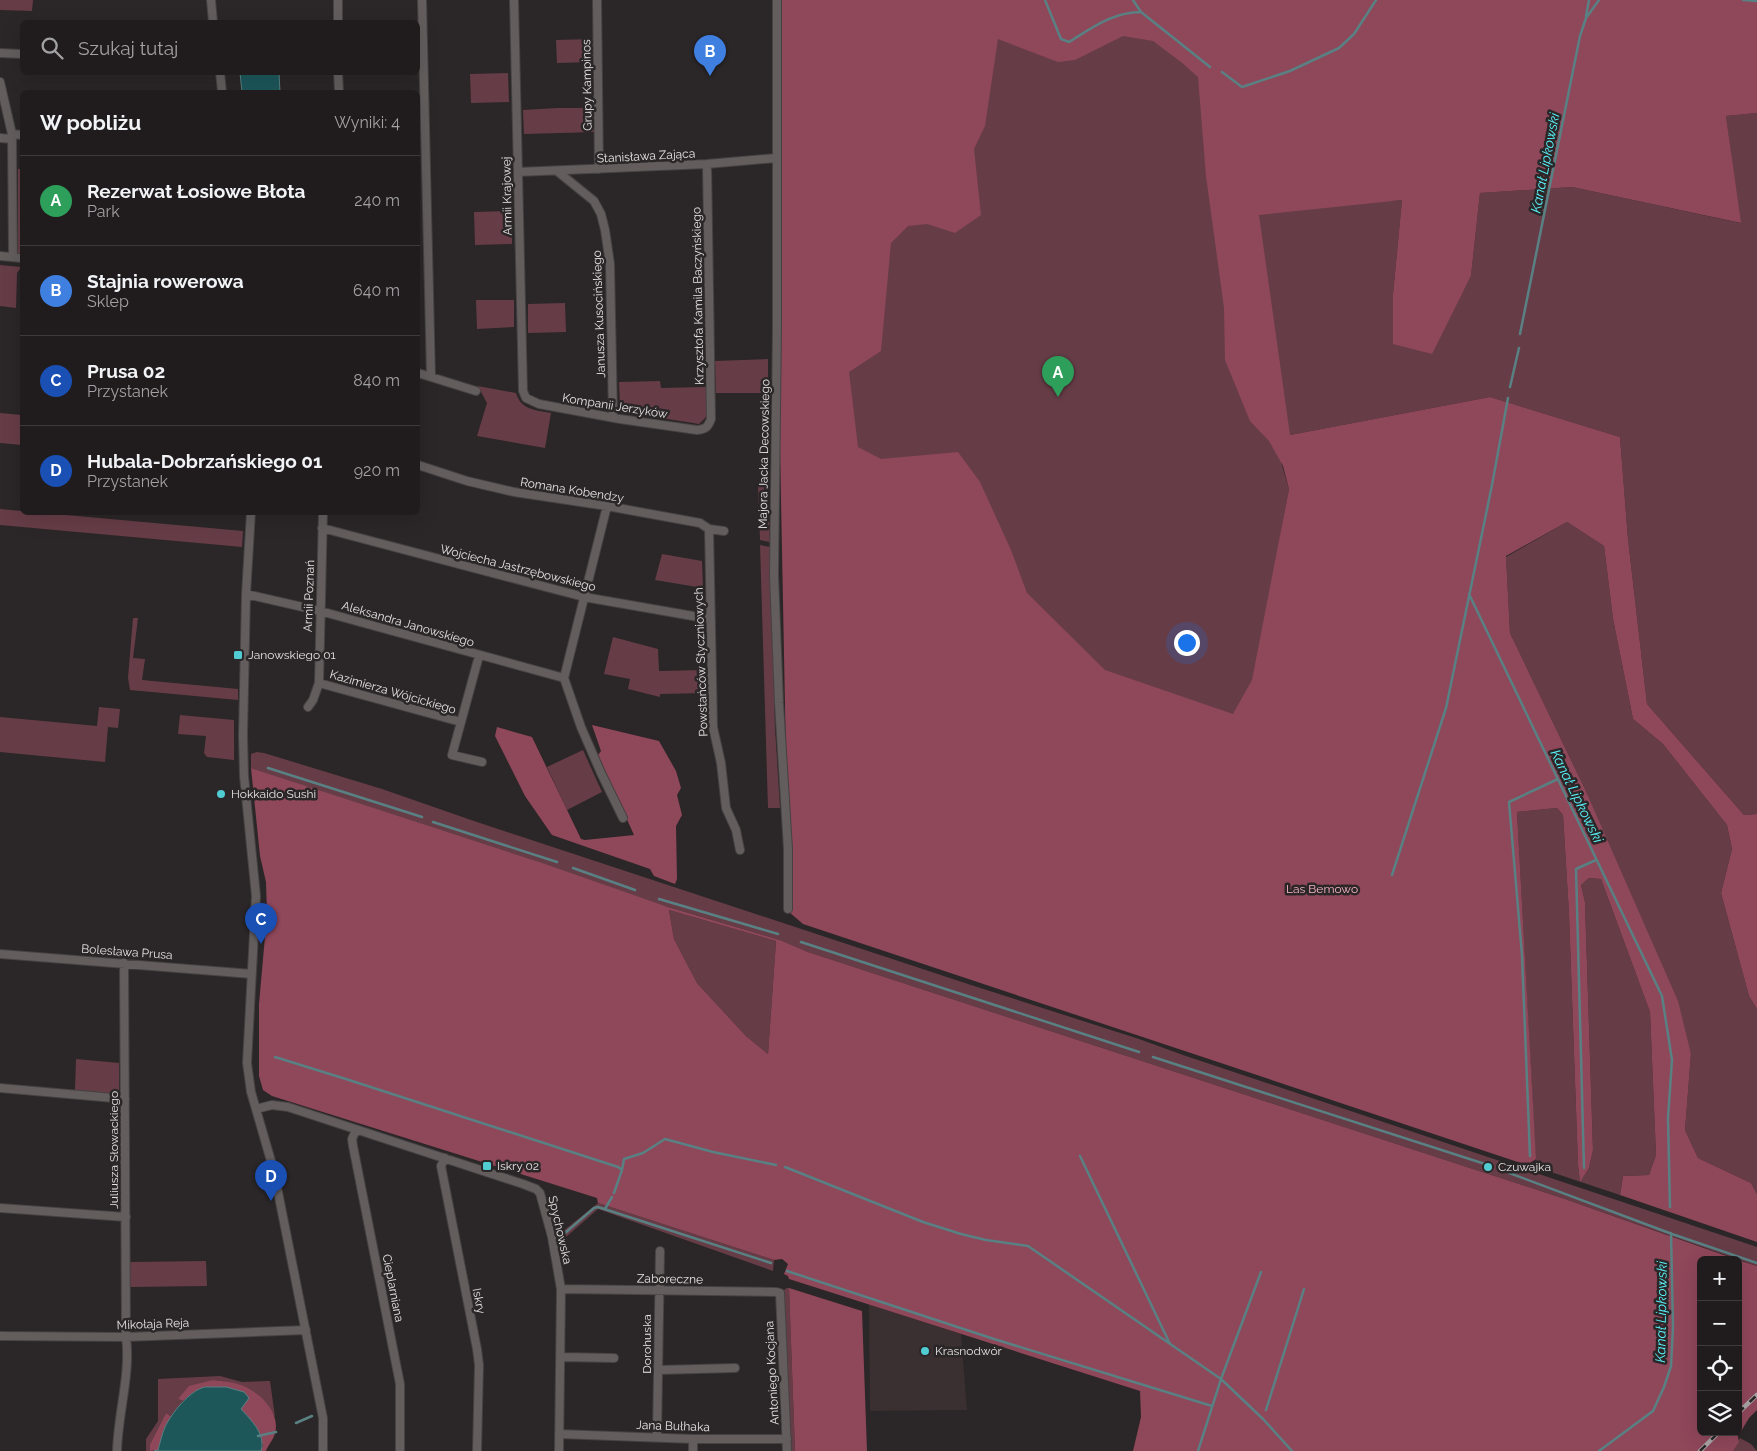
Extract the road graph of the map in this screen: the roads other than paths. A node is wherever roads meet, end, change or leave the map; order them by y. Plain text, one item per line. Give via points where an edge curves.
1 (210, 0) edge
2 (338, 0) edge
3 (422, 0) edge
4 (514, 0) edge
5 (597, 0) edge
6 (777, 0) edge
7 (213, 20) edge
8 (338, 20) edge
9 (0, 54) edge
10 (20, 54) edge
11 (220, 75) edge
12 (338, 75) edge
13 (0, 82) edge
14 (222, 90) edge
15 (339, 90) edge
16 (20, 135) edge
17 (12, 136) junction
18 (0, 138) edge
19 (776, 158) junction
20 (707, 164) junction
21 (599, 169) junction
22 (557, 171) junction
23 (518, 172) junction
24 (420, 173) edge
25 (426, 173) junction
26 (0, 256) edge
27 (13, 257) junction
28 (20, 258) edge
29 (420, 374) edge
30 (431, 377) junction
31 (476, 391) dead end
32 (523, 391) joint
33 (613, 417) junction
34 (708, 426) joint
35 (420, 466) edge
36 (607, 506) junction
37 (251, 515) edge
38 (323, 515) edge
39 (322, 528) junction
40 (708, 529) junction
41 (724, 531) dead end
42 (246, 594) junction
43 (584, 597) junction
44 (320, 611) junction
45 (710, 619) junction
46 (478, 656) junction
47 (564, 678) junction
48 (319, 683) junction
49 (308, 707) dead end
50 (461, 722) junction
51 (482, 762) dead end
52 (623, 818) dead end
53 (740, 850) dead end
54 (788, 908) dead end
55 (0, 954) edge
56 (124, 963) junction
57 (252, 974) junction
58 (0, 1088) edge
59 (125, 1099) junction
60 (256, 1109) junction
61 (356, 1130) junction
62 (445, 1158) junction
63 (0, 1208) edge
64 (126, 1217) junction
65 (660, 1251) dead end
66 (561, 1289) junction
67 (658, 1290) junction
68 (780, 1294) joint
69 (306, 1330) junction
70 (0, 1336) edge
71 (126, 1337) junction
72 (561, 1357) junction
73 (614, 1358) dead end
74 (735, 1368) dead end
75 (658, 1370) junction
76 (559, 1434) junction
77 (657, 1437) junction
78 (693, 1439) junction
79 (786, 1439) junction
80 (117, 1451) edge
81 (323, 1451) edge
82 (400, 1451) edge
83 (477, 1451) edge
84 (559, 1451) edge
85 (693, 1451) edge
86 (787, 1451) edge

1 - 7 street
2 - 8 street
3 - 25 street
4 - 23 street, Armii Krajowej
5 - 21 street, Grupy Kampinos
6 - 19 street, Majora Jacka Decowskiego
9 - 10 street
11 - 14 street
12 - 15 street
13 - 17 street
16 - 17 street
17 - 18 street
17 - 27 street
19 - 20 street, Stanisława Zająca
19 - 54 street, Majora Jacka Decowskiego via 774,575 788,848
20 - 21 street, Stanisława Zająca
20 - 34 street, Krzysztofa Kamila Baczyńskiego via 711,419
21 - 22 street, Stanisława Zająca
22 - 23 street, Stanisława Zająca
22 - 33 street, Janusza Kusocińskiego via 594,201 605,230 610,264
23 - 32 street, Armii Krajowej
24 - 25 street
25 - 30 street
26 - 27 street
27 - 28 street
29 - 30 street
30 - 31 street
32 - 33 street, Kompanii Jerzyków via 526,398 539,404
33 - 34 street, Kompanii Jerzyków via 697,430
35 - 36 street, Romana Kobendzy via 495,488
36 - 40 street, Romana Kobendzy via 700,524
36 - 43 street
37 - 42 street
38 - 39 street, Armii Poznań
39 - 43 street, Wojciecha Jastrzębowskiego
39 - 44 street, Armii Poznań
40 - 41 street, Romana Kobendzy
40 - 45 street, Powstańców Styczniowych
42 - 44 street, Aleksandra Janowskiego
42 - 57 street via 244,776 256,896
43 - 45 street, Wojciecha Jastrzębowskiego
43 - 47 street
44 - 46 street, Aleksandra Janowskiego
44 - 48 street, Armii Poznań
45 - 53 street, Powstańców Styczniowych via 713,733 721,763 726,808 736,830
46 - 47 street, Aleksandra Janowskiego
46 - 50 street
47 - 52 street via 585,737
48 - 49 street, Armii Poznań
48 - 50 street, Kazimierza Wójcickiego
50 - 51 street via 452,755
55 - 56 street, Bolesława Prusa
56 - 57 street, Bolesława Prusa
56 - 59 street, Juliusza Słowackiego
57 - 60 street via 247,1063
58 - 59 street
59 - 64 street, Juliusza Słowackiego
60 - 61 street, Spychowska via 279,1105
60 - 69 street via 273,1169
61 - 62 street, Spychowska
61 - 82 street, Cieplarniana via 353,1146 400,1384
62 - 66 street, Spychowska via 540,1193
62 - 83 street, Iskry via 441,1166 479,1365
63 - 64 street
64 - 71 street, Juliusza Słowackiego
65 - 67 street, Dorohuska
66 - 67 street, Zaboreczne
66 - 72 street, Spychowska
67 - 68 street, Zaboreczne
67 - 75 street, Dorohuska
68 - 79 street, Antoniego Kocjana
69 - 71 street, Mikołaja Reja
69 - 81 street via 323,1418
70 - 71 street, Mikołaja Reja
71 - 80 street, Juliusza Słowackiego via 127,1364
72 - 73 street
72 - 76 street, Spychowska
74 - 75 street
75 - 77 street, Dorohuska
76 - 77 street, Jana Bułhaka
76 - 84 street, Spychowska
77 - 78 street, Jana Bułhaka
78 - 79 street, Jana Bułhaka
78 - 85 street
79 - 86 street, Antoniego Kocjana

